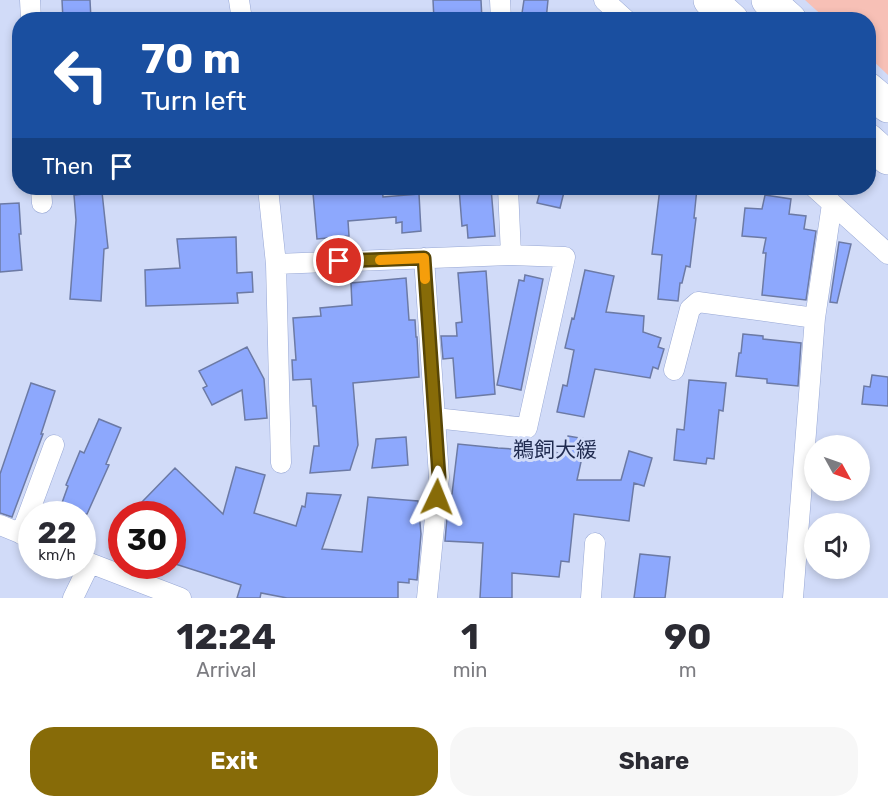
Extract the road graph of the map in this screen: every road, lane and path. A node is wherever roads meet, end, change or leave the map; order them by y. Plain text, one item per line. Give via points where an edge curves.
1 (604, 0) edge
2 (710, 0) edge
3 (768, 0) edge
4 (617, 12) edge
5 (723, 12) edge
6 (781, 12) edge
7 (876, 96) edge
8 (888, 106) edge
9 (876, 148) edge
10 (888, 158) edge
11 (269, 195) edge
12 (508, 195) edge
13 (822, 195) edge
14 (832, 204) junction
15 (888, 254) edge
16 (512, 255) junction
17 (424, 258) junction
18 (276, 264) junction
19 (815, 318) junction
20 (674, 370) dead end
21 (435, 418) junction
22 (54, 446) dead end
23 (281, 463) dead end
24 (37, 501) edge
25 (0, 525) edge
26 (18, 533) edge
27 (595, 543) dead end
28 (96, 566) edge
29 (80, 579) edge
30 (73, 598) edge
31 (181, 598) edge
32 (427, 598) edge
33 (591, 598) edge
34 (793, 598) edge

1 - 4 street
2 - 5 highway
3 - 6 highway
7 - 8 highway
9 - 10 highway
11 - 18 street
12 - 16 street
13 - 14 street
14 - 15 street
14 - 19 street
16 - 17 street
16 - 21 street via 565,257 526,428
17 - 18 street
17 - 21 street
18 - 23 street
19 - 20 street via 698,302 690,309
19 - 34 street
21 - 32 street via 439,477
22 - 24 street
25 - 26 street
27 - 33 street
28 - 31 street
29 - 30 street

